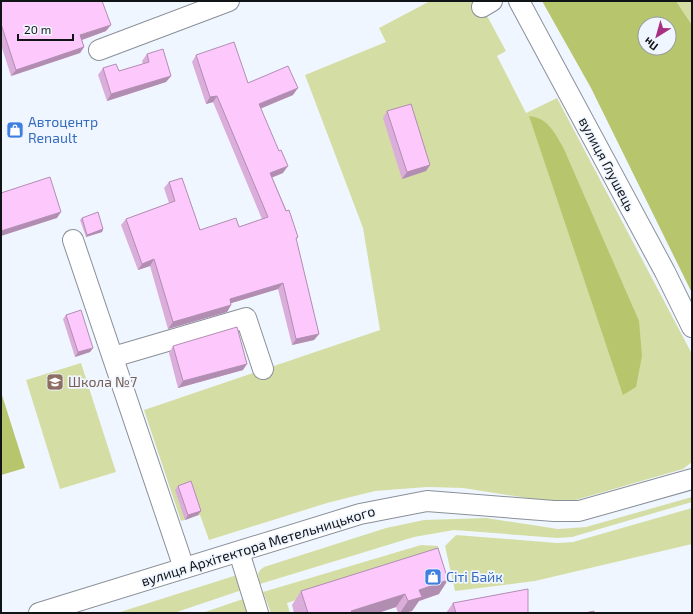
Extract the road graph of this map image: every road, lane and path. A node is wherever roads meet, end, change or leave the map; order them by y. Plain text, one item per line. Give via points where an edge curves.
1 (229, 1) edge
2 (519, 1) edge
3 (98, 50) dead end
4 (73, 240) dead end
5 (692, 328) edge
6 (113, 357) junction
7 (263, 369) dead end
8 (692, 479) edge
9 (239, 552) junction
10 (184, 568) junction
11 (39, 613) edge
12 (258, 613) edge

1 - 3 street
2 - 5 street, вулиця Глушець via 665,272
4 - 6 street
6 - 7 street via 246,318
6 - 10 street
8 - 9 street, вулиця Архітектора Метельницького via 579,511 426,501 360,514
9 - 10 street, вулиця Архітектора Метельницького
9 - 12 street
10 - 11 street, вулиця Архітектора Метельницького

